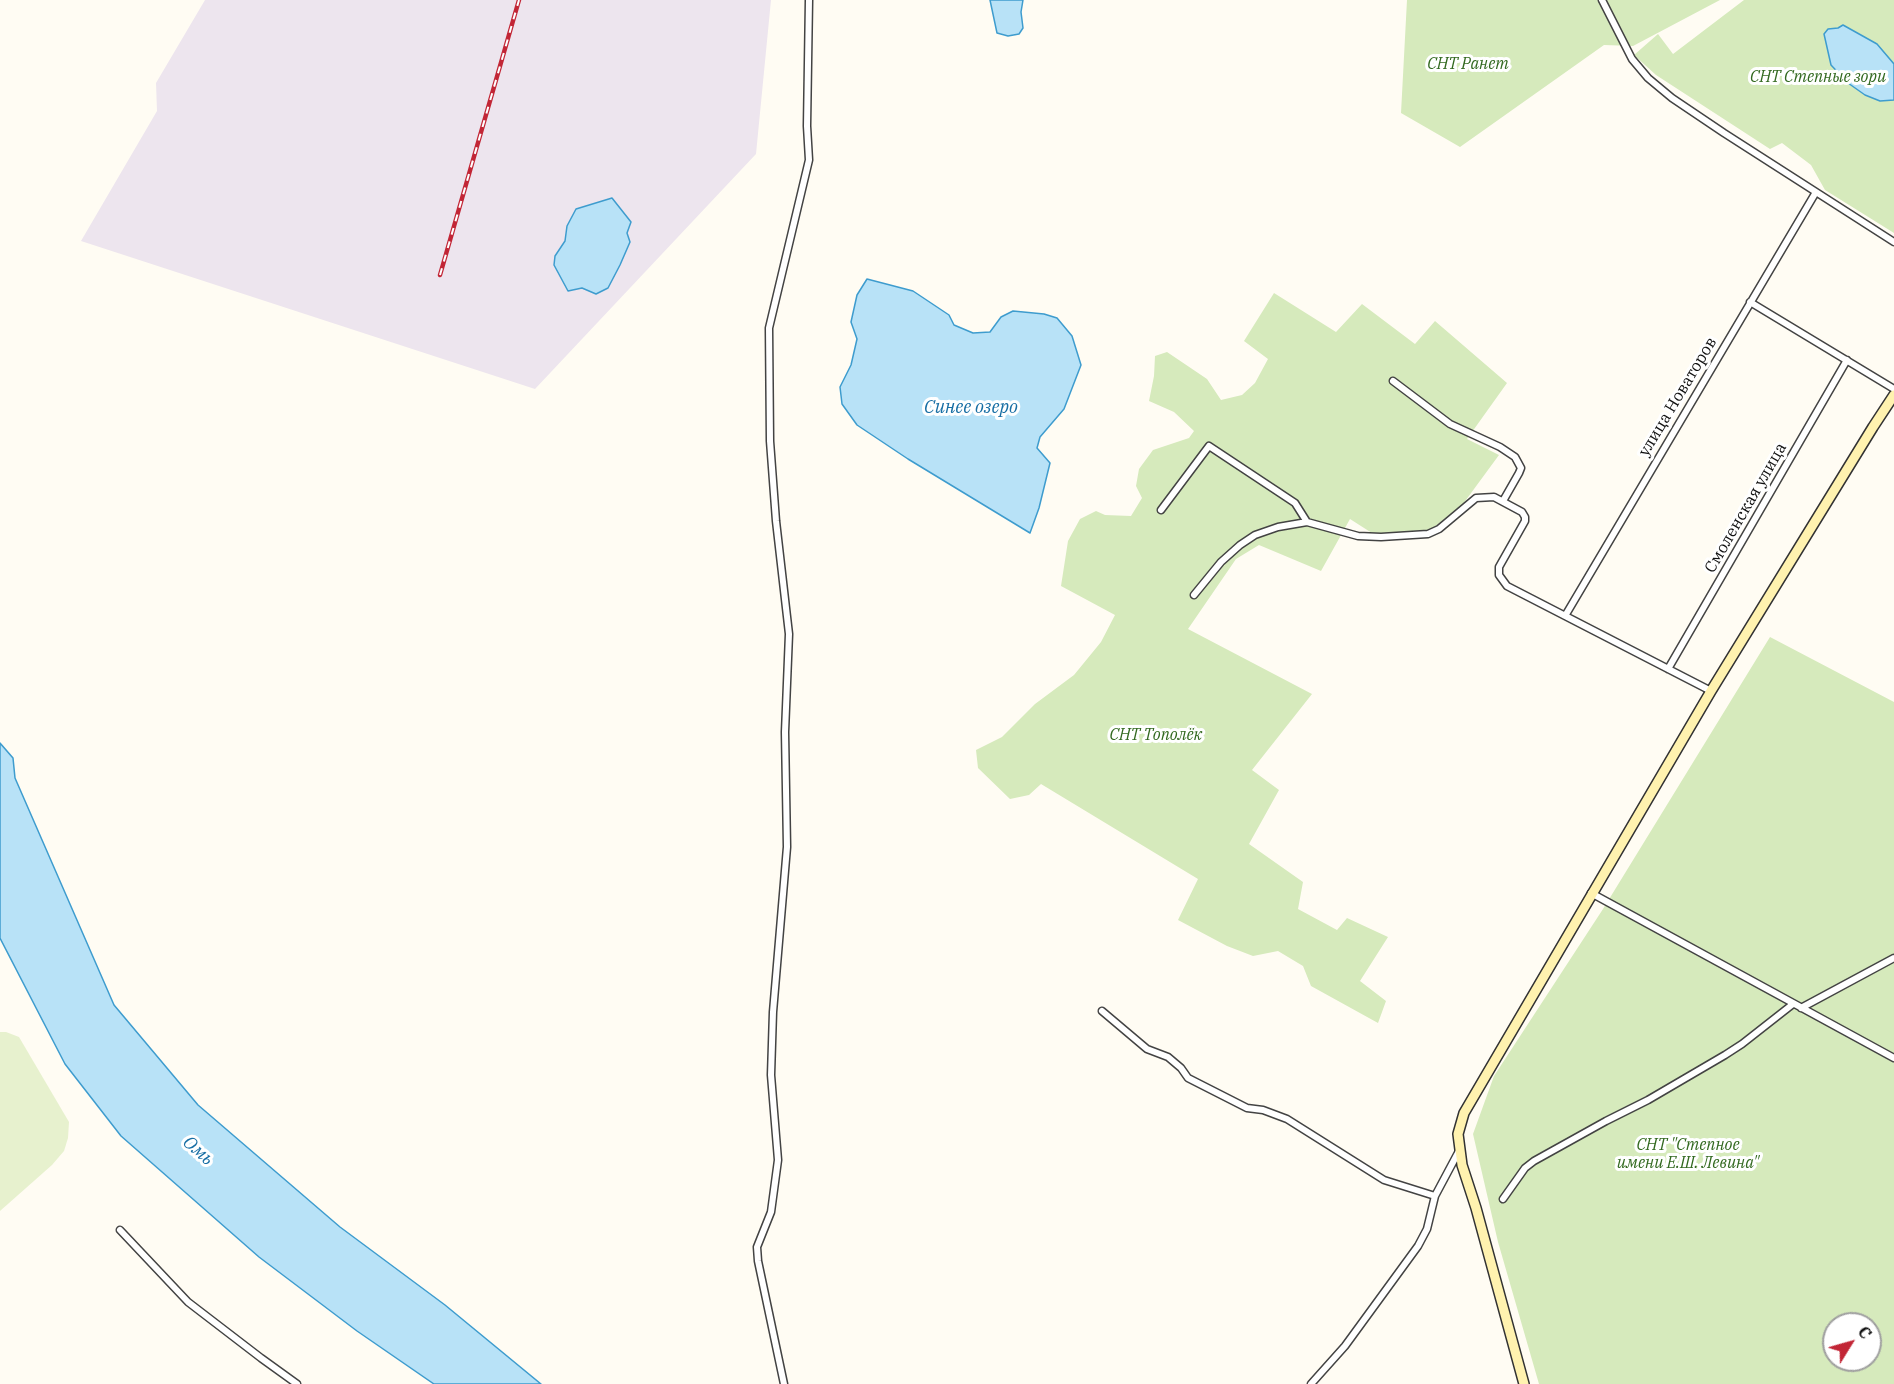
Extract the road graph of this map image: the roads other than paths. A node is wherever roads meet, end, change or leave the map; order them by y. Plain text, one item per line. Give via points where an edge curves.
1 (809, 0) edge
2 (1602, 0) edge
3 (1816, 192) junction
4 (1894, 242) edge
5 (1750, 302) junction
6 (1846, 360) junction
7 (1393, 381) dead end
8 (1894, 389) edge
9 (1894, 395) edge
10 (1503, 501) junction
11 (1161, 510) dead end
12 (1307, 522) junction
13 (1194, 595) dead end
14 (1564, 616) junction
15 (1668, 669) junction
16 (1711, 692) junction
17 (1592, 893) junction
18 (1894, 958) edge
19 (1794, 1004) junction
20 (1800, 1008) junction
21 (1102, 1011) dead end
22 (1894, 1058) edge
23 (1459, 1151) junction
24 (1435, 1196) junction
25 (1503, 1199) dead end
26 (120, 1230) dead end
27 (297, 1384) edge
28 (784, 1384) edge
29 (1311, 1384) edge
30 (1524, 1384) edge

1 - 28 street via 809,160 769,328 770,441 789,634 785,732 787,847 773,1012 771,1075 777,1160 771,1212 757,1247
2 - 3 street via 1627,51 1648,78
3 - 4 street
3 - 5 street, улица Новаторов
5 - 6 street
5 - 14 street, улица Новаторов
6 - 8 street
6 - 15 street, Смоленская улица
7 - 10 street via 1450,424 1515,457 1520,473
9 - 16 street
10 - 12 street via 1476,498 1428,534 1358,536
10 - 14 street via 1521,512 1525,521 1498,567 1502,581
11 - 12 street via 1209,446 1295,503
12 - 13 street via 1255,535 1221,562
14 - 15 street
15 - 16 street
16 - 17 street
17 - 19 street
17 - 23 street via 1464,1113 1458,1134
18 - 20 street
19 - 20 street
19 - 25 street via 1725,1055 1534,1161
20 - 22 street
21 - 24 street via 1147,1049 1181,1068 1188,1078 1247,1108 1287,1119 1384,1180
23 - 24 street
23 - 30 street
24 - 29 street via 1427,1229 1418,1246 1346,1346
26 - 27 street via 189,1302

